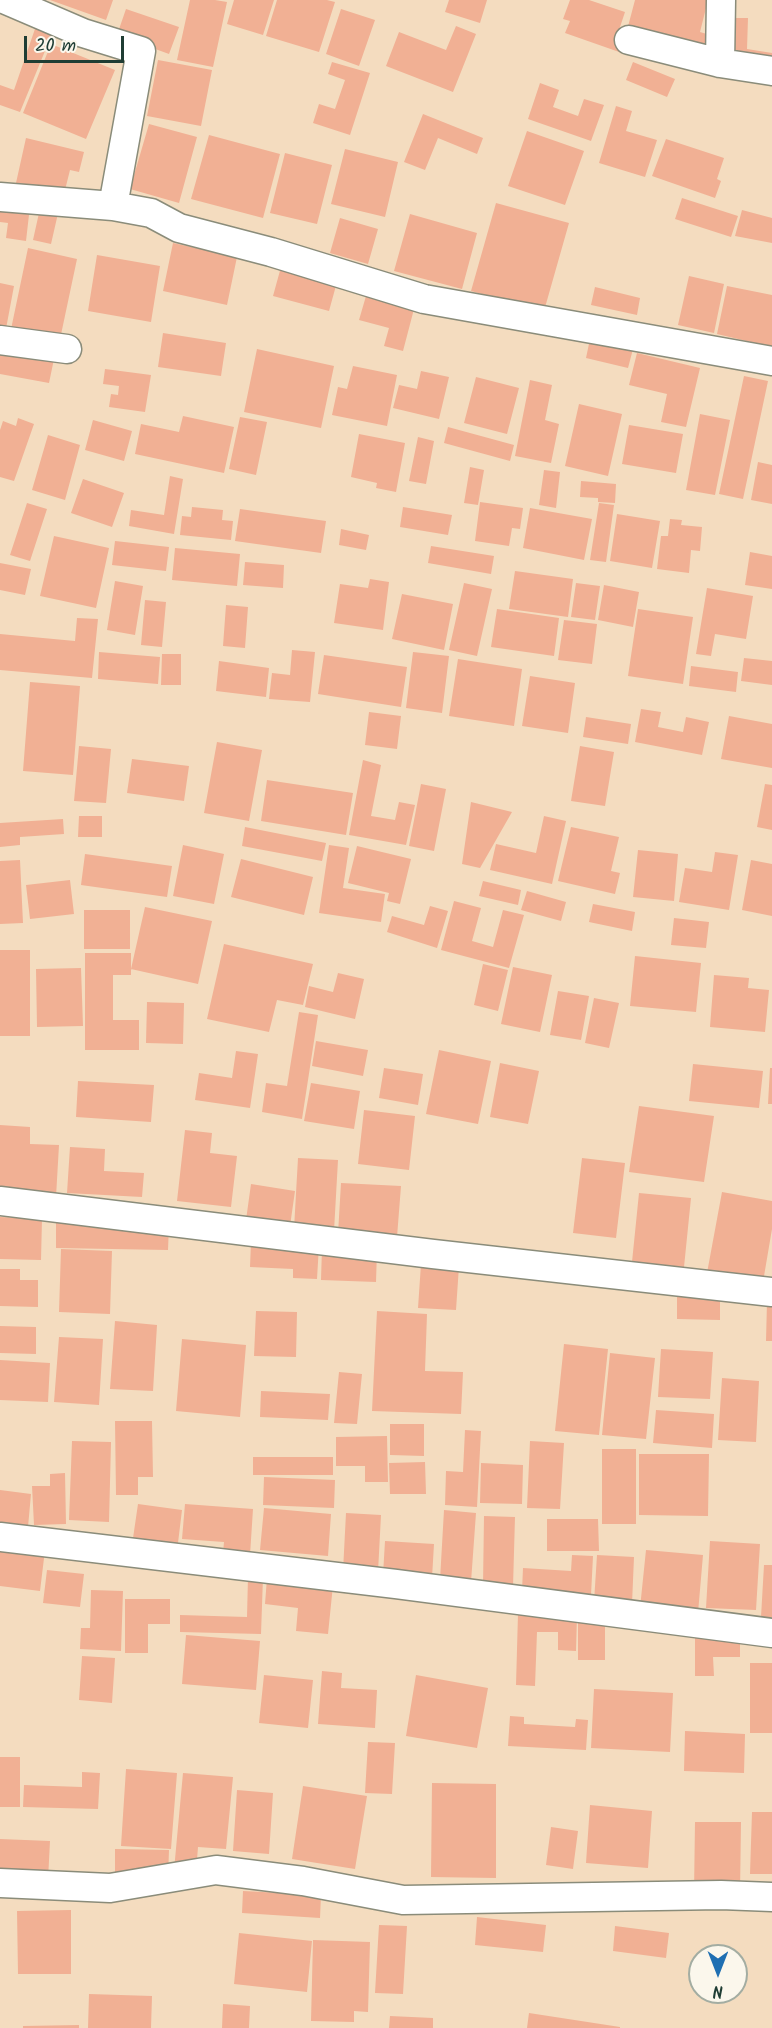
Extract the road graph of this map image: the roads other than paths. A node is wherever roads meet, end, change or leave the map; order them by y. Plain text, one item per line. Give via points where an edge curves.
1 (6, 0) edge
2 (721, 0) edge
3 (629, 40) dead end
4 (720, 63) junction
5 (772, 71) edge
6 (0, 197) edge
7 (113, 206) junction
8 (0, 340) edge
9 (67, 349) dead end
10 (772, 361) edge
11 (0, 1201) edge
12 (772, 1292) edge
13 (0, 1537) edge
14 (772, 1634) edge
15 (0, 1883) edge
16 (772, 1897) edge

1 - 7 street via 83,33 141,51
2 - 4 street
3 - 4 street
4 - 5 street
6 - 7 street
7 - 10 street via 151,213 179,228 424,299
8 - 9 street
11 - 12 street
13 - 14 street
15 - 16 street via 110,1888 216,1870 403,1900

